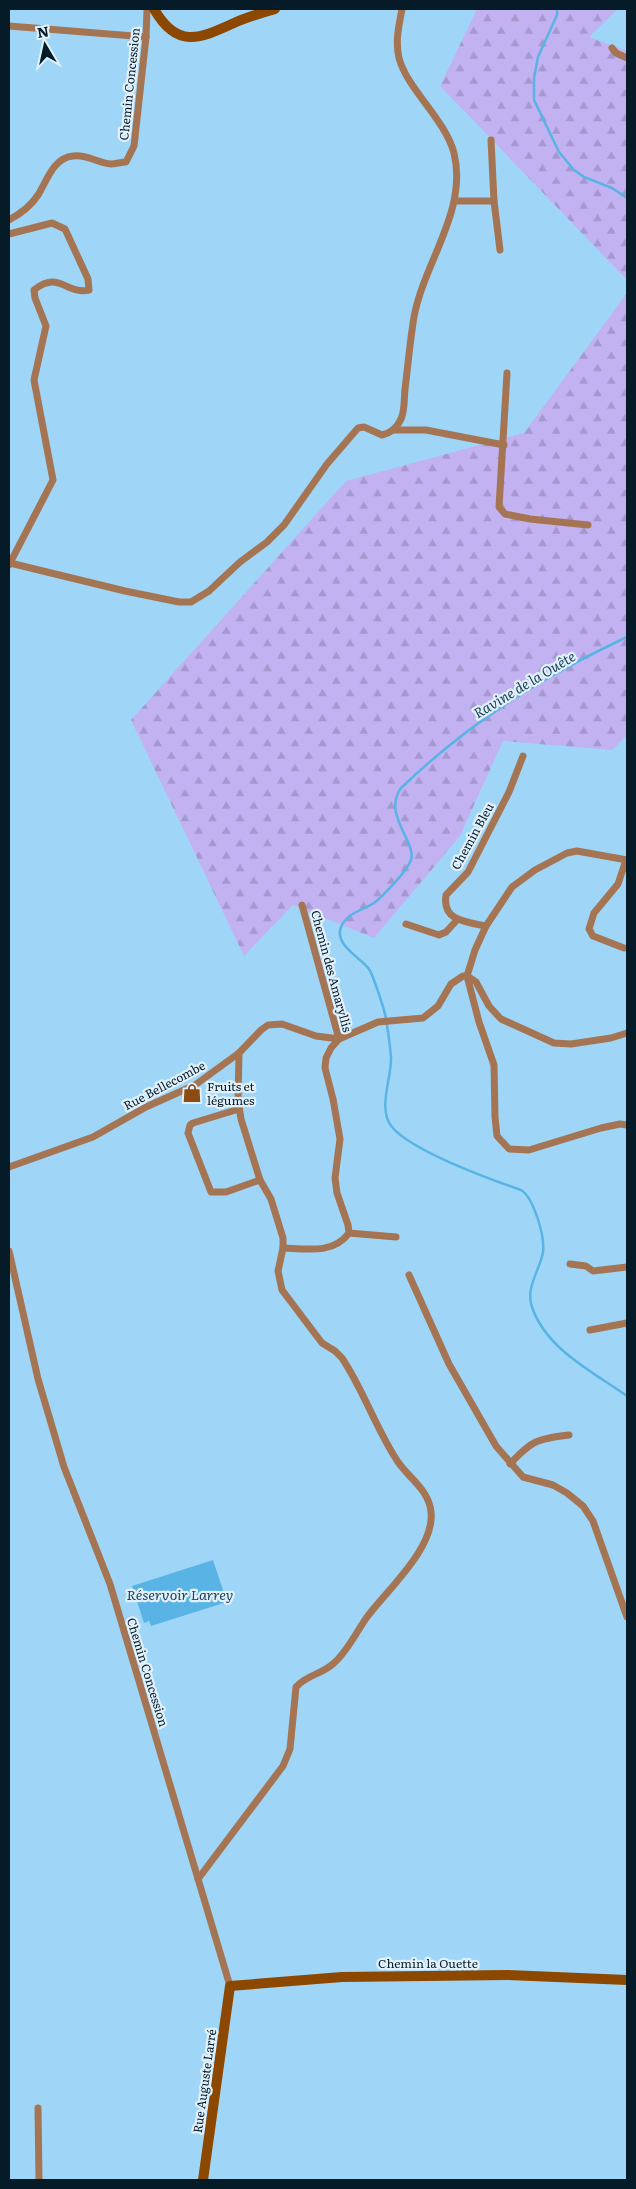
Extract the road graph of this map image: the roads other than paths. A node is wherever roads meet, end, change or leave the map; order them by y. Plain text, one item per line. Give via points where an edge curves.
1 (147, 9) edge
2 (154, 9) edge
3 (275, 9) edge
4 (402, 9) edge
5 (9, 26) edge
6 (146, 37) junction
7 (612, 48) dead end
8 (627, 58) edge
9 (491, 140) dead end
10 (494, 201) junction
11 (455, 202) junction
12 (9, 220) edge
13 (9, 234) edge
14 (500, 250) dead end
15 (507, 373) dead end
16 (393, 430) junction
17 (504, 445) junction
18 (588, 525) dead end
19 (9, 564) edge
20 (523, 756) dead end
21 (627, 860) edge
22 (302, 905) dead end
23 (457, 920) junction
24 (406, 924) dead end
25 (486, 926) junction
26 (624, 948) dead end
27 (467, 976) junction
28 (627, 1034) edge
29 (339, 1040) junction
30 (239, 1053) junction
31 (239, 1109) junction
32 (627, 1125) edge
33 (9, 1167) edge
34 (260, 1180) junction
35 (349, 1233) junction
36 (396, 1237) dead end
37 (283, 1248) junction
38 (9, 1251) edge
39 (570, 1264) dead end
40 (627, 1267) edge
41 (409, 1275) dead end
42 (627, 1323) edge
43 (590, 1330) dead end
44 (569, 1435) dead end
45 (510, 1464) junction
46 (627, 1617) edge
47 (198, 1880) junction
48 (627, 1980) edge
49 (230, 1986) junction
50 (38, 2108) dead end
51 (39, 2180) edge
52 (203, 2180) edge

1 - 6 street, Chemin Concession
2 - 3 street via 166,26 176,33 198,38
4 - 11 street via 397,40 399,58 454,152
5 - 6 street
6 - 12 street, Chemin Concession via 134,146 126,162 110,164 86,156 72,156 58,164 38,195 22,213
7 - 8 street
9 - 10 street
10 - 11 street
10 - 14 street
11 - 16 street via 418,297 402,418
13 - 19 street via 52,223 65,229 88,279 89,290 82,292 56,281 43,283 34,290 46,326 34,380 53,480
15 - 17 street
16 - 17 street via 426,430
16 - 19 street via 382,435 358,428 278,530 209,591 191,602 125,591
17 - 18 street via 499,507 505,514 530,520
20 - 23 street, Chemin Bleu via 509,792 468,872 446,895 446,907
21 - 25 street via 577,851 566,853 512,887
21 - 26 street via 618,884 594,913 589,929 593,936
22 - 29 street, Chemin des Amaryllis
23 - 24 street via 439,935
23 - 25 street
25 - 27 street
27 - 28 street via 476,982 489,1006 501,1019 554,1043 572,1044
27 - 29 street via 451,984 431,1013 423,1018 378,1022
27 - 32 street via 494,1065 498,1136 509,1149 529,1150 600,1128
29 - 30 street, Rue Bellecombe via 276,1023 261,1030
29 - 35 street, Chemin des Amaryllis via 329,1053 325,1068 340,1139 335,1178 337,1194
30 - 31 street
30 - 33 street, Rue Bellecombe via 195,1085 92,1137
31 - 34 street
31 - 34 street via 192,1122 188,1133 211,1192 226,1192
34 - 37 street via 271,1199
35 - 36 street
35 - 37 street via 344,1241 332,1247 317,1250
37 - 47 street via 278,1271 284,1295 322,1343 342,1358 398,1462 427,1498 432,1518 410,1568 382,1597 334,1664 296,1687 290,1749 283,1766
38 - 47 street, Chemin Concession via 38,1379 64,1467 110,1584
39 - 40 street via 586,1266 593,1271
41 - 45 street via 449,1364 496,1446
42 - 43 street
44 - 45 street via 534,1441
45 - 46 street via 523,1477 553,1485 583,1506 593,1521
47 - 49 street, Chemin Concession
48 - 49 street, Chemin la Ouette via 508,1975 342,1976
49 - 52 street, Rue Auguste Larré
50 - 51 street

